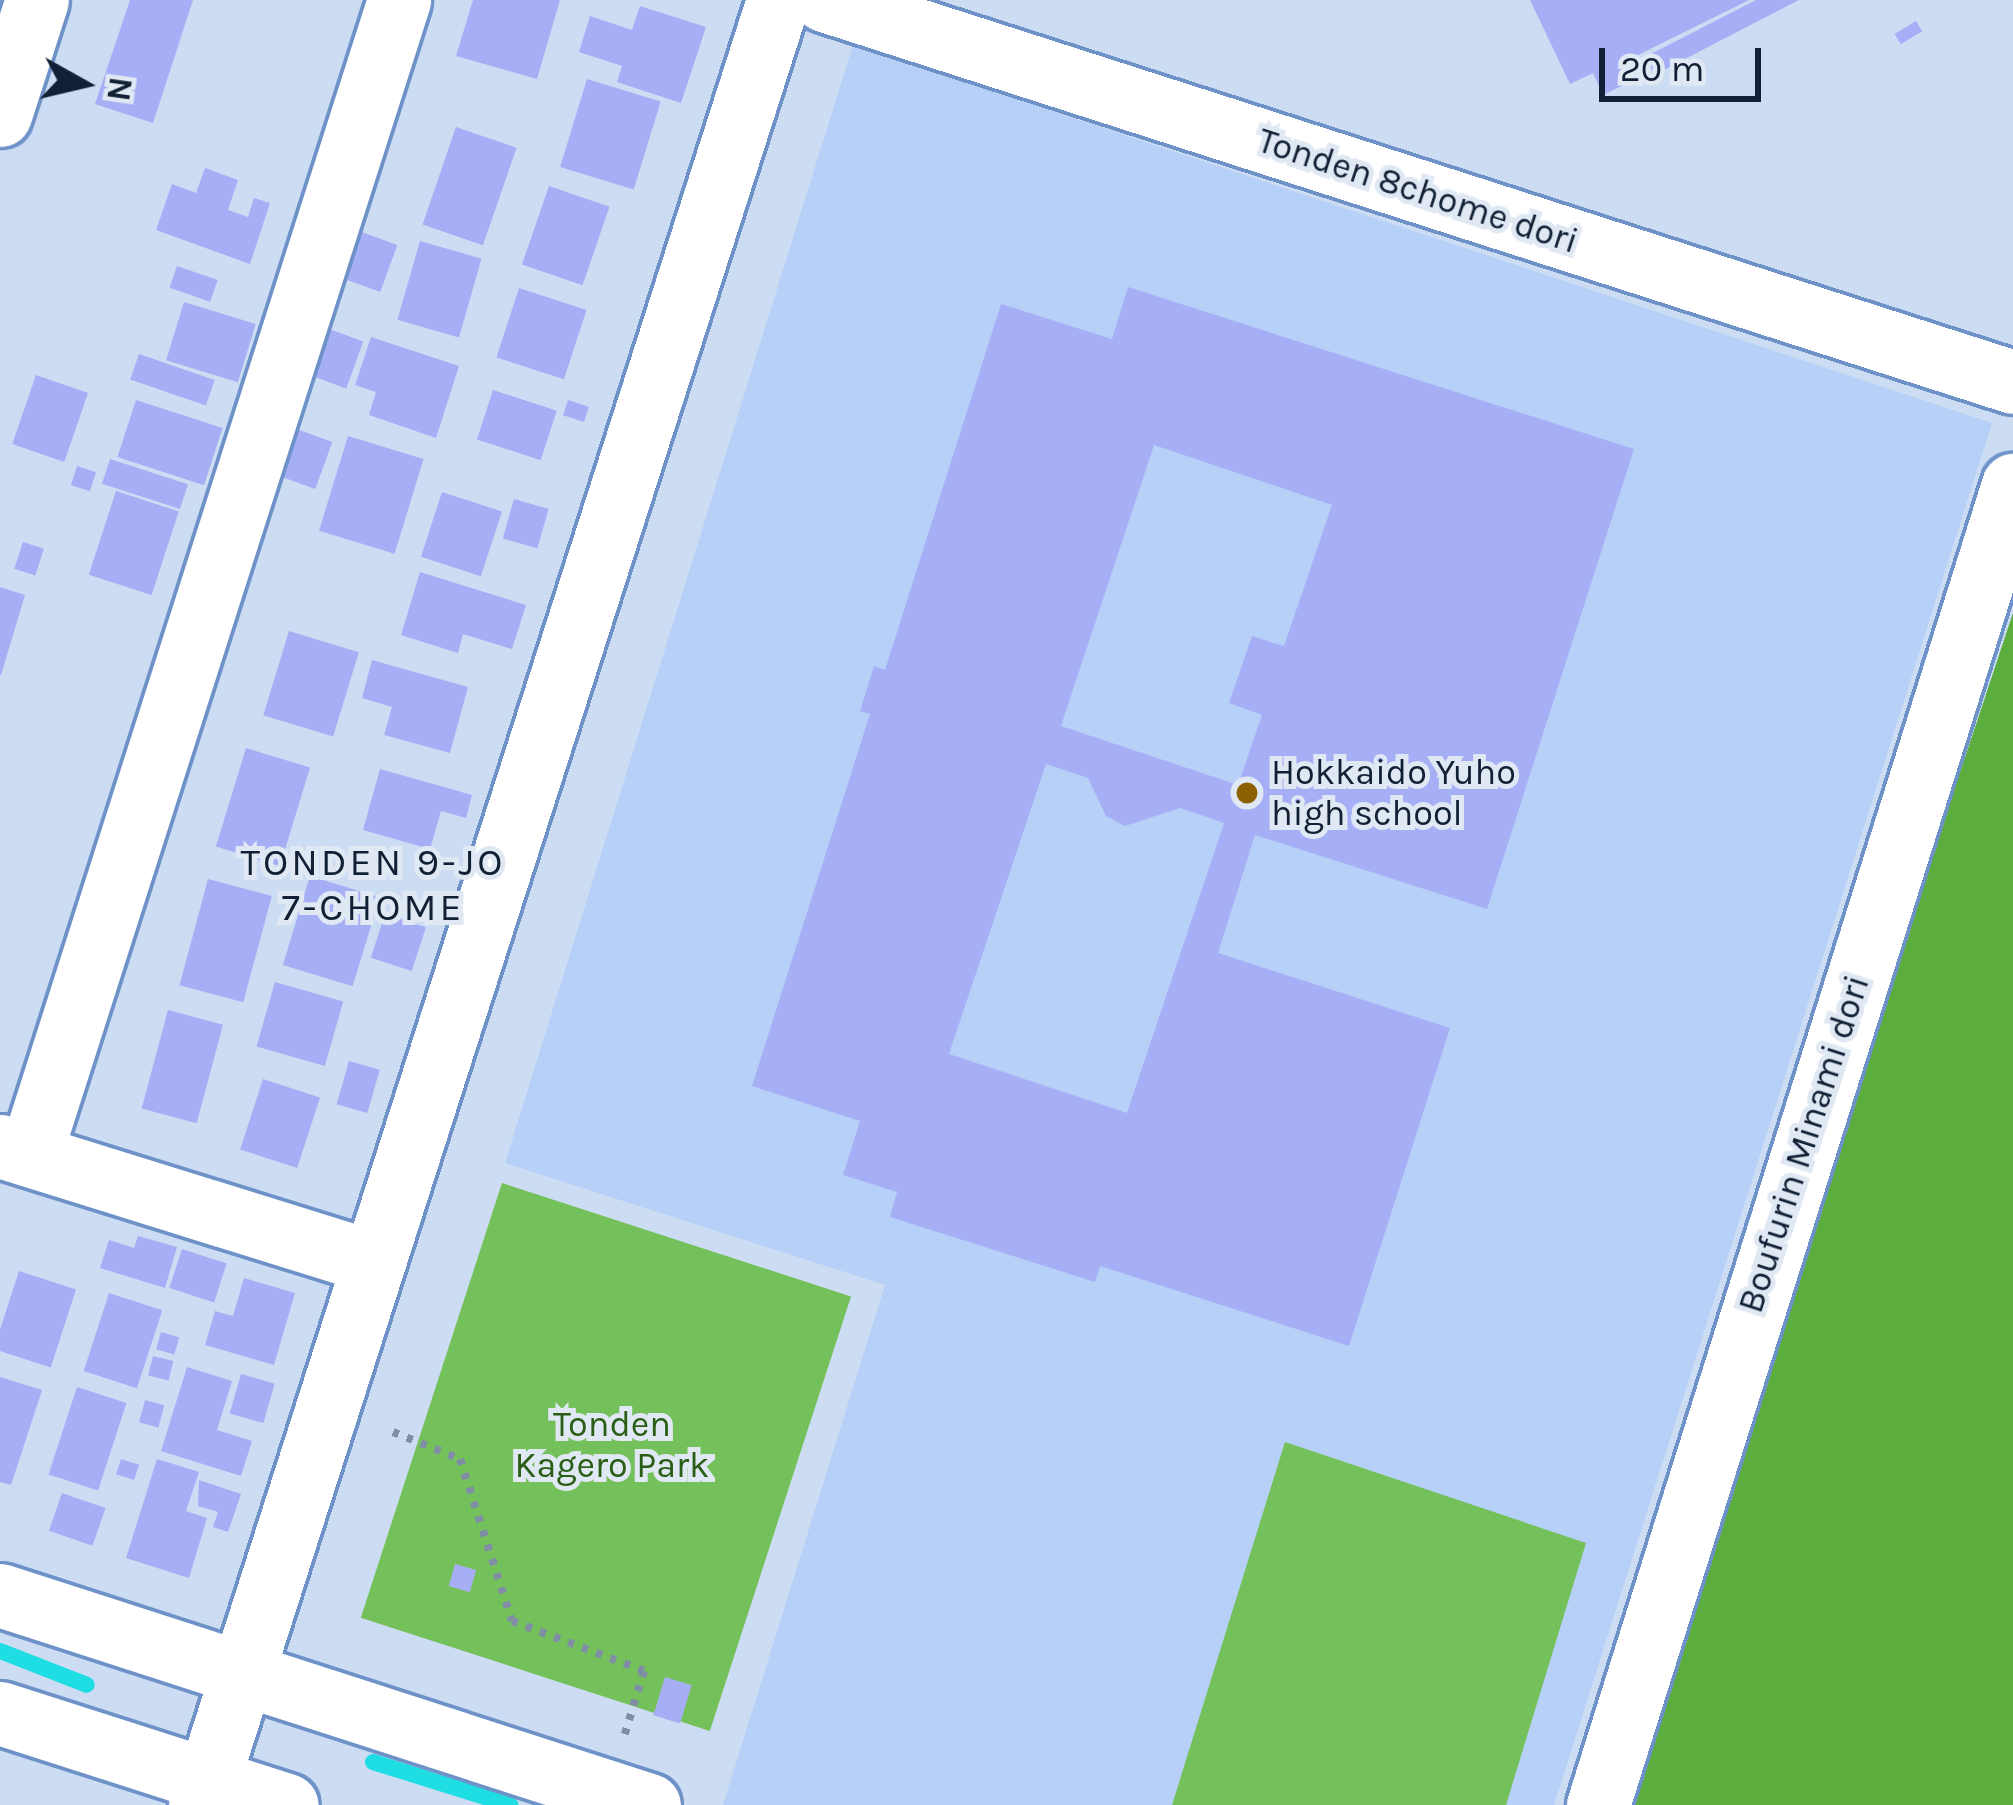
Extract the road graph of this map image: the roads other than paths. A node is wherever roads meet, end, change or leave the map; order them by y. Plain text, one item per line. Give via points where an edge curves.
1 (37, 0) edge
2 (398, 0) edge
3 (778, 0) edge
4 (824, 0) edge
5 (0, 115) edge
6 (2013, 382) edge
7 (2013, 485) edge
8 (15, 1150) edge
9 (372, 1262) junction
10 (0, 1595) edge
11 (242, 1674) junction
12 (0, 1713) edge
13 (204, 1793) edge
14 (287, 1805) edge
15 (649, 1805) edge
16 (1598, 1805) edge

1 - 5 street
2 - 8 street
3 - 9 street
4 - 6 street, Tonden 8chome dori
7 - 16 street, Boufurin Minami dori
8 - 9 street
9 - 11 street
10 - 11 street
11 - 13 street
11 - 15 street
12 - 13 street
13 - 14 street

